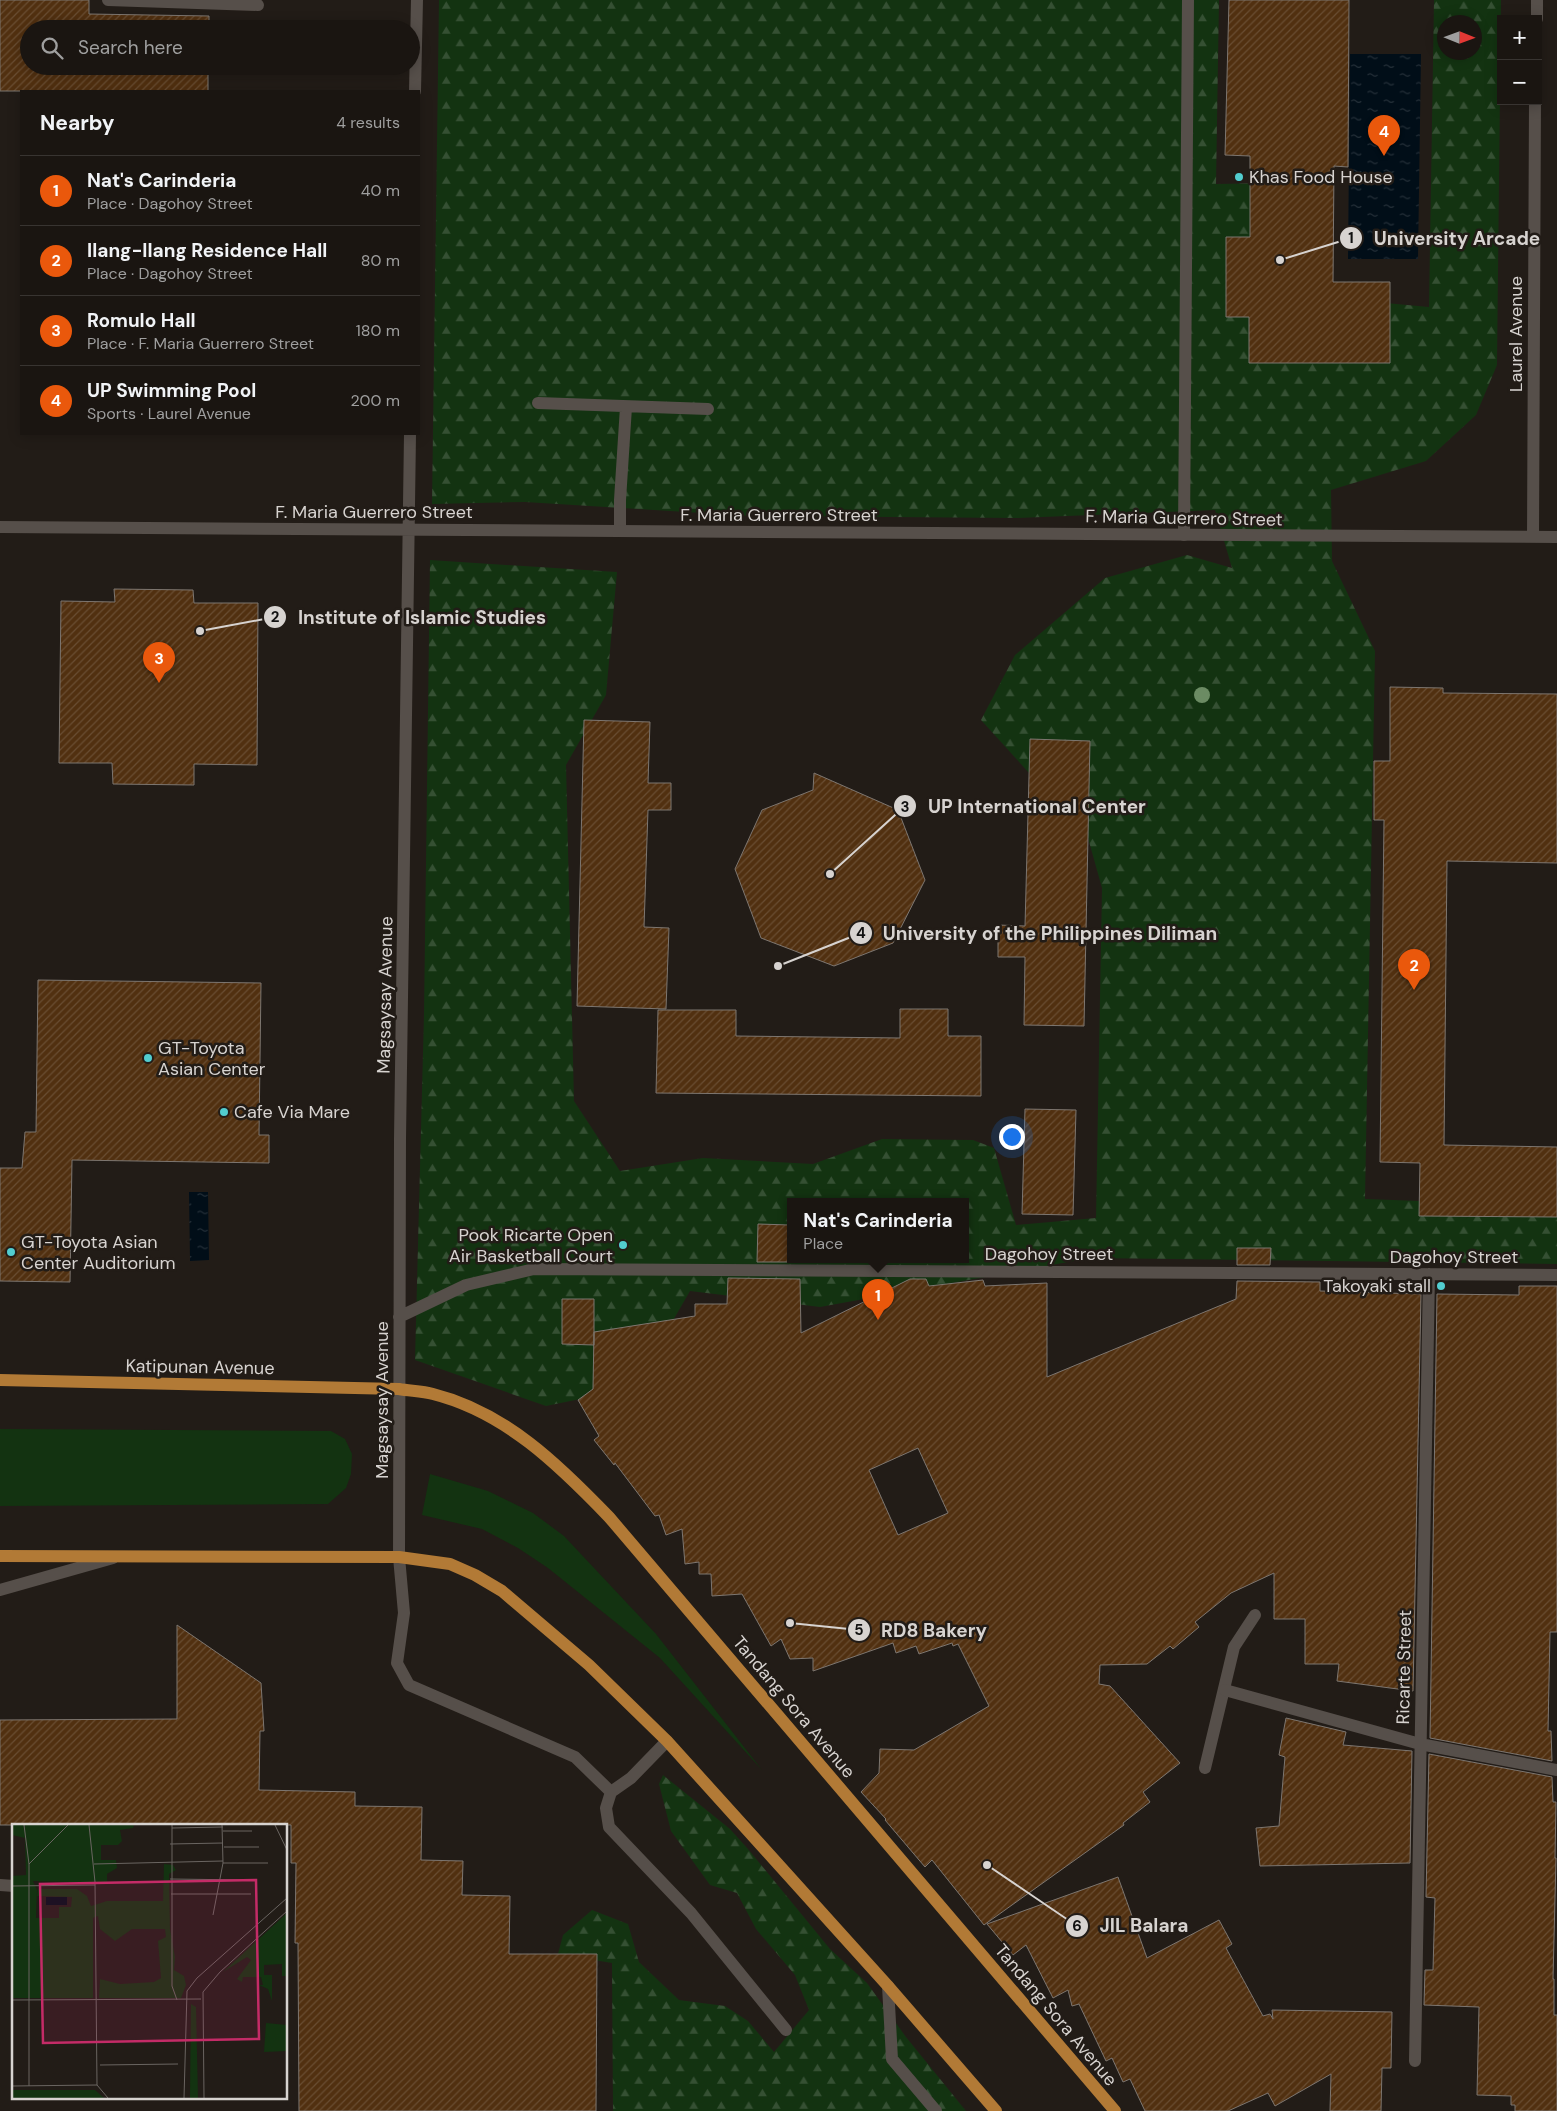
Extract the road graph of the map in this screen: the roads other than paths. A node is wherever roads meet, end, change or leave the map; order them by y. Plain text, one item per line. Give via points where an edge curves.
1 (108, 0) edge
2 (417, 0) edge
3 (1188, 0) edge
4 (1537, 0) edge
5 (258, 5) dead end
6 (1537, 15) edge
7 (417, 20) edge
8 (415, 75) edge
9 (415, 90) edge
10 (1535, 105) edge
11 (538, 403) dead end
12 (626, 407) junction
13 (708, 409) dead end
14 (410, 435) edge
15 (0, 527) edge
16 (409, 530) junction
17 (620, 531) junction
18 (1184, 534) junction
19 (1533, 537) junction
20 (1557, 537) edge
21 (1429, 1274) junction
22 (1557, 1275) edge
23 (399, 1317) junction
24 (0, 1380) edge
25 (399, 1389) junction
26 (125, 1555) junction
27 (0, 1556) edge
28 (399, 1557) junction
29 (0, 1590) edge
30 (1255, 1615) dead end
31 (1225, 1690) junction
32 (667, 1741) junction
33 (1420, 1744) junction
34 (1205, 1768) dead end
35 (1557, 1770) edge
36 (612, 1792) junction
37 (888, 1986) junction
38 (786, 2030) dead end
39 (1415, 2061) dead end
40 (936, 2111) edge
41 (996, 2111) edge
42 (1115, 2111) edge

1 - 5 street
2 - 7 street
3 - 18 street
4 - 6 street
8 - 9 street
10 - 19 street, Laurel Avenue
11 - 12 street
12 - 13 street
12 - 17 street
14 - 16 street, Magsaysay Avenue
15 - 16 street, F. Maria Guerrero Street
16 - 17 street, F. Maria Guerrero Street
16 - 23 street, Magsaysay Avenue
17 - 18 street, F. Maria Guerrero Street
18 - 19 street, F. Maria Guerrero Street
19 - 20 street, F. Maria Guerrero Street
21 - 22 street, Dagohoy Street
21 - 23 street, Dagohoy Street via 534,1269 466,1285
21 - 33 street, Ricarte Street
23 - 25 street, Magsaysay Avenue
24 - 25 main road, Katipunan Avenue
25 - 28 street, Magsaysay Avenue
25 - 42 main road, Tandang Sora Avenue via 433,1394 484,1414 520,1435 563,1469 616,1524
26 - 27 main road
26 - 28 main road
26 - 29 street
28 - 32 main road via 450,1564 502,1591 589,1664
28 - 36 street, Magsaysay Avenue via 404,1613 397,1664 409,1684 575,1757
30 - 31 street via 1234,1648
31 - 33 street
31 - 34 street
32 - 36 street via 631,1778
32 - 37 main road
33 - 35 street
33 - 39 street, Ricarte Street
36 - 38 street via 606,1808 608,1827 691,1913
37 - 40 street via 892,2059
37 - 41 main road

